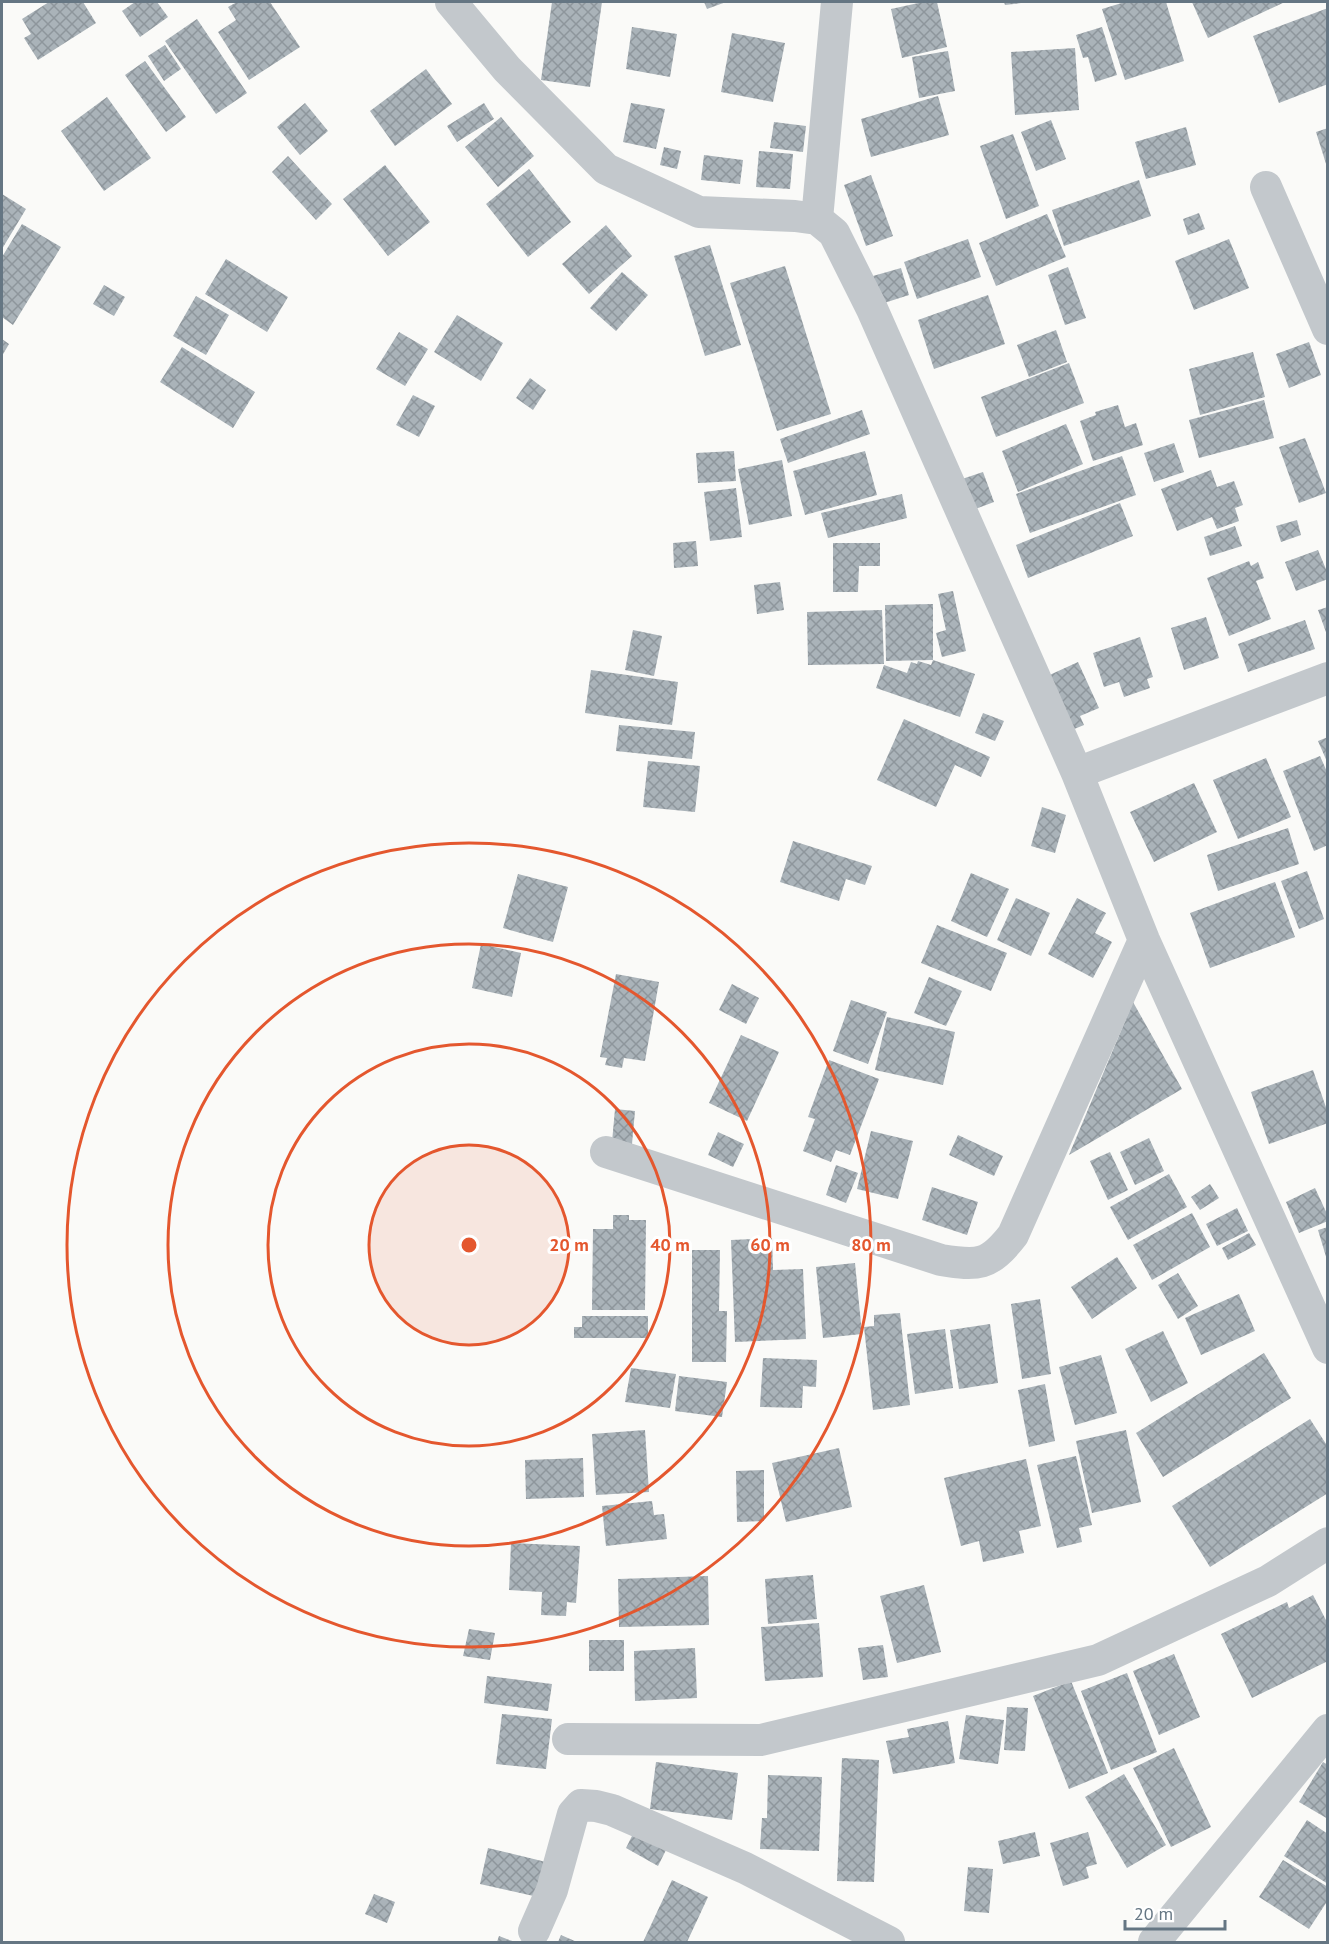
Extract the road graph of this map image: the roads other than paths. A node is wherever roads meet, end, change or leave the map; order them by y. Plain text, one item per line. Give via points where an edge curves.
1 (451, 2) edge
2 (837, 2) edge
3 (1266, 187) dead end
4 (817, 219) junction
5 (1328, 329) edge
6 (1328, 678) edge
7 (1077, 773) junction
8 (1144, 940) junction
9 (606, 1152) dead end
10 (1328, 1348) edge
11 (1328, 1543) edge
12 (1328, 1730) edge
13 (568, 1740) dead end
14 (534, 1931) dead end
15 (889, 1942) edge
16 (1154, 1942) edge

1 - 4 street via 507,69 606,169 699,212
2 - 4 street
3 - 5 street
4 - 7 street via 834,232 872,309
6 - 7 street
7 - 8 street
8 - 9 street via 1013,1235 1000,1252 983,1262 941,1260
8 - 10 street
11 - 13 street via 1268,1581 1098,1660 762,1740
12 - 16 street
14 - 15 street via 552,1890 573,1814 581,1806 596,1806 745,1868

